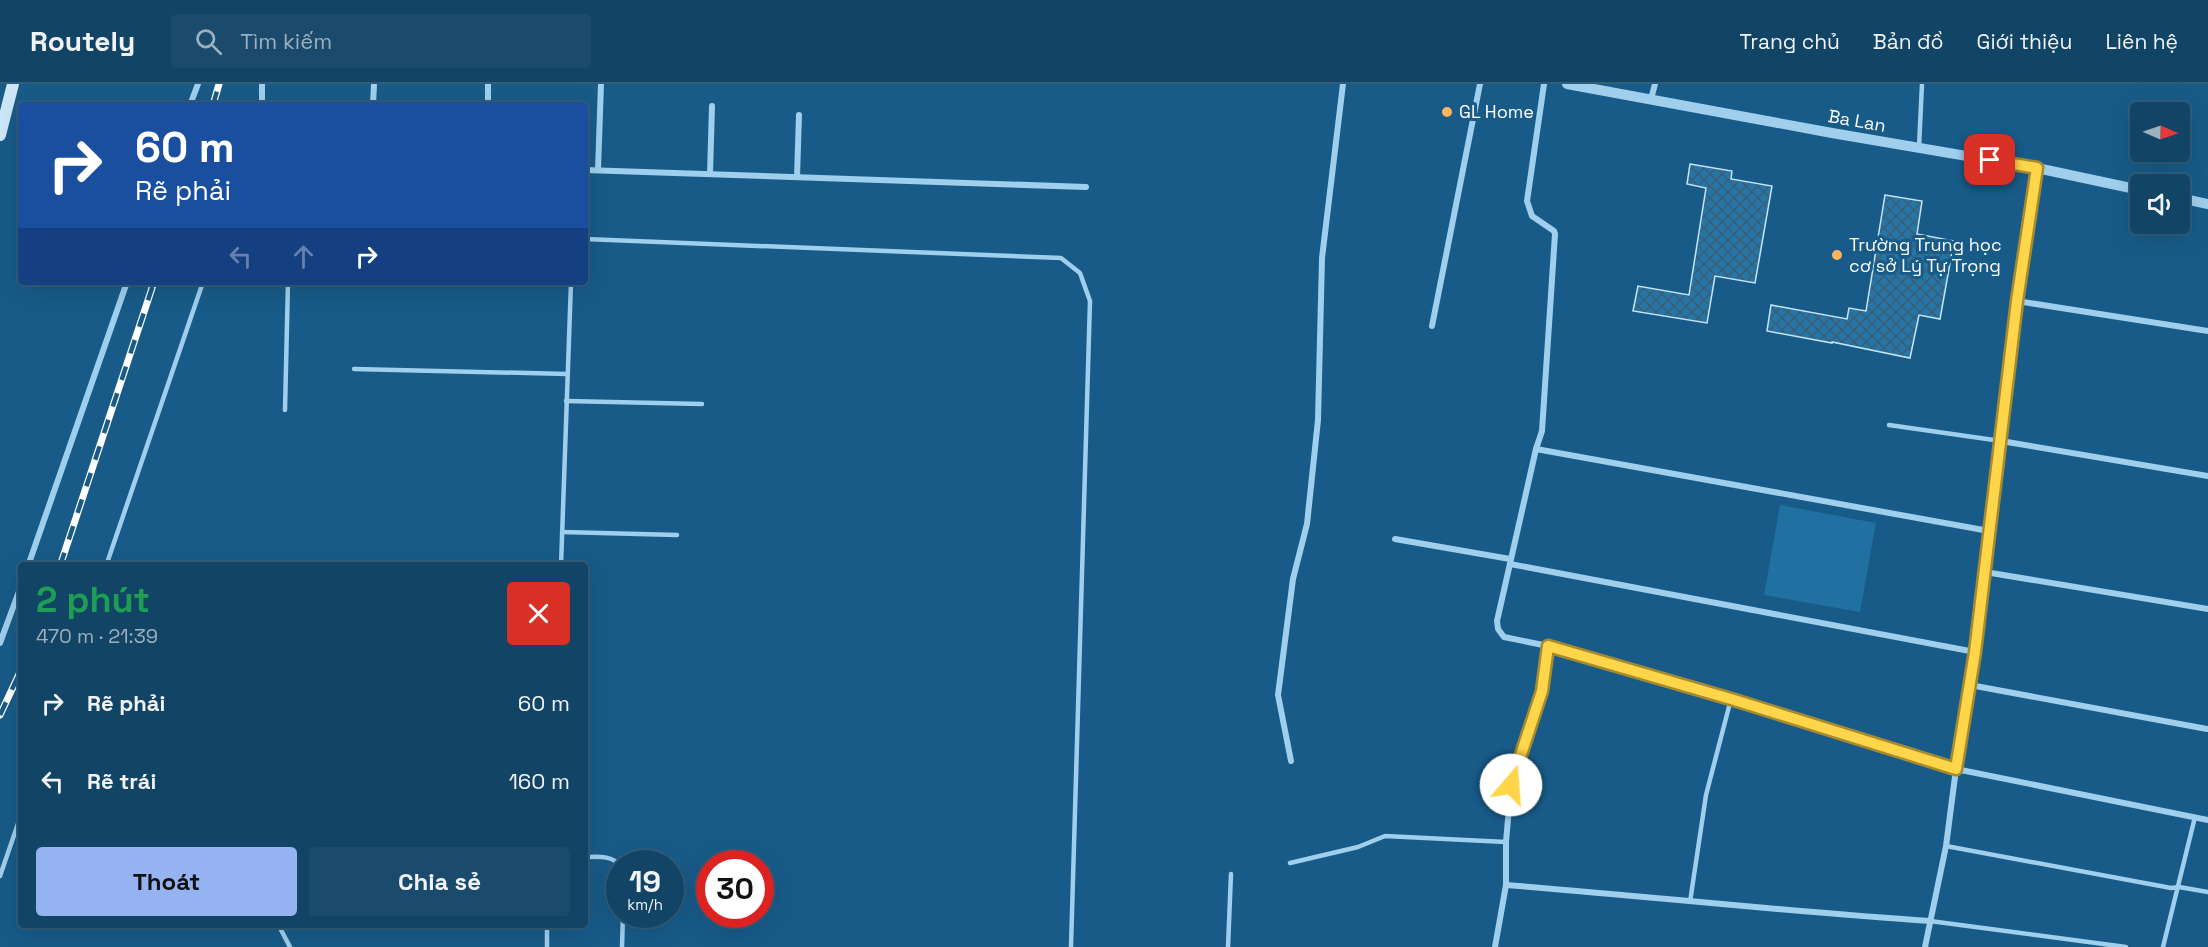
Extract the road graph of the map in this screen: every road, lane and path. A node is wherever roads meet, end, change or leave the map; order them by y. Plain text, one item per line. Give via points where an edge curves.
1 (13, 84) edge
2 (198, 84) edge
3 (262, 84) edge
4 (374, 84) edge
5 (488, 84) edge
6 (601, 84) edge
7 (1343, 84) edge
8 (1480, 84) edge
9 (1544, 84) edge
10 (1574, 84) edge
11 (1655, 84) edge
12 (1922, 84) edge
13 (1651, 99) junction
14 (191, 102) edge
15 (262, 102) edge
16 (373, 102) edge
17 (488, 102) edge
18 (712, 106) dead end
19 (799, 115) dead end
20 (0, 135) edge
21 (1919, 148) junction
22 (2037, 168) junction
23 (588, 170) edge
24 (598, 170) junction
25 (710, 174) junction
26 (796, 177) junction
27 (1086, 187) dead end
28 (2130, 187) edge
29 (2190, 200) edge
30 (2208, 204) edge
31 (588, 239) edge
32 (126, 285) edge
33 (202, 285) edge
34 (288, 285) edge
35 (571, 285) edge
36 (2017, 301) junction
37 (1432, 326) dead end
38 (2208, 331) edge
39 (354, 369) dead end
40 (567, 374) junction
41 (566, 401) junction
42 (702, 404) dead end
43 (285, 410) dead end
44 (1889, 424) dead end
45 (2001, 441) junction
46 (1536, 449) junction
47 (2208, 476) edge
48 (1989, 531) junction
49 (562, 532) junction
50 (678, 535) dead end
51 (1395, 539) dead end
52 (1510, 561) junction
53 (29, 562) edge
54 (107, 562) edge
55 (561, 562) edge
56 (1985, 572) junction
57 (18, 594) edge
58 (2208, 609) edge
59 (0, 643) edge
60 (1548, 646) junction
61 (1975, 652) junction
62 (1970, 686) junction
63 (1731, 699) junction
64 (2208, 729) edge
65 (1291, 760) dead end
66 (1956, 769) junction
67 (2195, 817) junction
68 (2208, 820) edge
69 (18, 824) edge
70 (1506, 842) junction
71 (1946, 846) junction
72 (588, 857) edge
73 (606, 858) edge
74 (1290, 863) dead end
75 (1231, 874) dead end
76 (0, 876) edge
77 (1506, 885) junction
78 (2179, 887) junction
79 (2208, 891) edge
80 (1690, 902) junction
81 (1930, 921) junction
82 (280, 928) edge
83 (547, 928) edge
84 (622, 928) edge
85 (290, 947) edge
86 (547, 947) edge
87 (622, 947) edge
88 (1071, 947) edge
89 (1228, 947) edge
90 (1495, 947) edge
91 (1925, 947) edge
92 (2126, 947) edge
93 (2163, 947) edge

1 - 20 main road
2 - 14 street
3 - 15 street
4 - 16 street
5 - 17 street
6 - 24 street
7 - 65 street via 1322,258 1317,420 1307,524 1293,579 1278,695
8 - 37 street
9 - 46 street via 1527,201 1532,216 1555,234 1542,431
10 - 13 street, Ba Lan
11 - 13 street
12 - 21 lane
13 - 21 street, Ba Lan
18 - 25 street
19 - 26 street
21 - 22 street, Ba Lan
22 - 28 street, Ba Lan
22 - 36 street
23 - 24 street
24 - 25 street
25 - 26 street
26 - 27 street
29 - 30 street
31 - 88 lane via 1061,258 1080,273 1090,301
32 - 53 street
33 - 54 lane
34 - 43 lane
35 - 40 lane
36 - 38 street
36 - 45 street
39 - 40 lane
40 - 41 lane
41 - 42 lane
41 - 49 lane
44 - 45 lane
45 - 47 street
45 - 48 street
46 - 48 street
46 - 52 street
48 - 56 street
49 - 50 lane
49 - 55 lane
51 - 52 street
52 - 60 street via 1498,629 1504,637
52 - 61 street
56 - 58 street
56 - 61 street
57 - 59 street
60 - 63 street
60 - 70 street via 1542,691 1511,785
61 - 62 street
62 - 64 street
62 - 66 street
63 - 66 street
63 - 80 lane via 1706,795
66 - 67 street
66 - 71 street
67 - 68 street
67 - 78 lane
69 - 76 lane
70 - 74 lane via 1385,836 1358,847
70 - 77 street
71 - 78 lane
71 - 81 street
72 - 73 lane
75 - 89 lane
77 - 80 street
77 - 90 street
78 - 79 lane
78 - 93 lane
80 - 81 street
81 - 91 street
81 - 92 lane
82 - 85 lane
83 - 86 lane
84 - 87 lane

